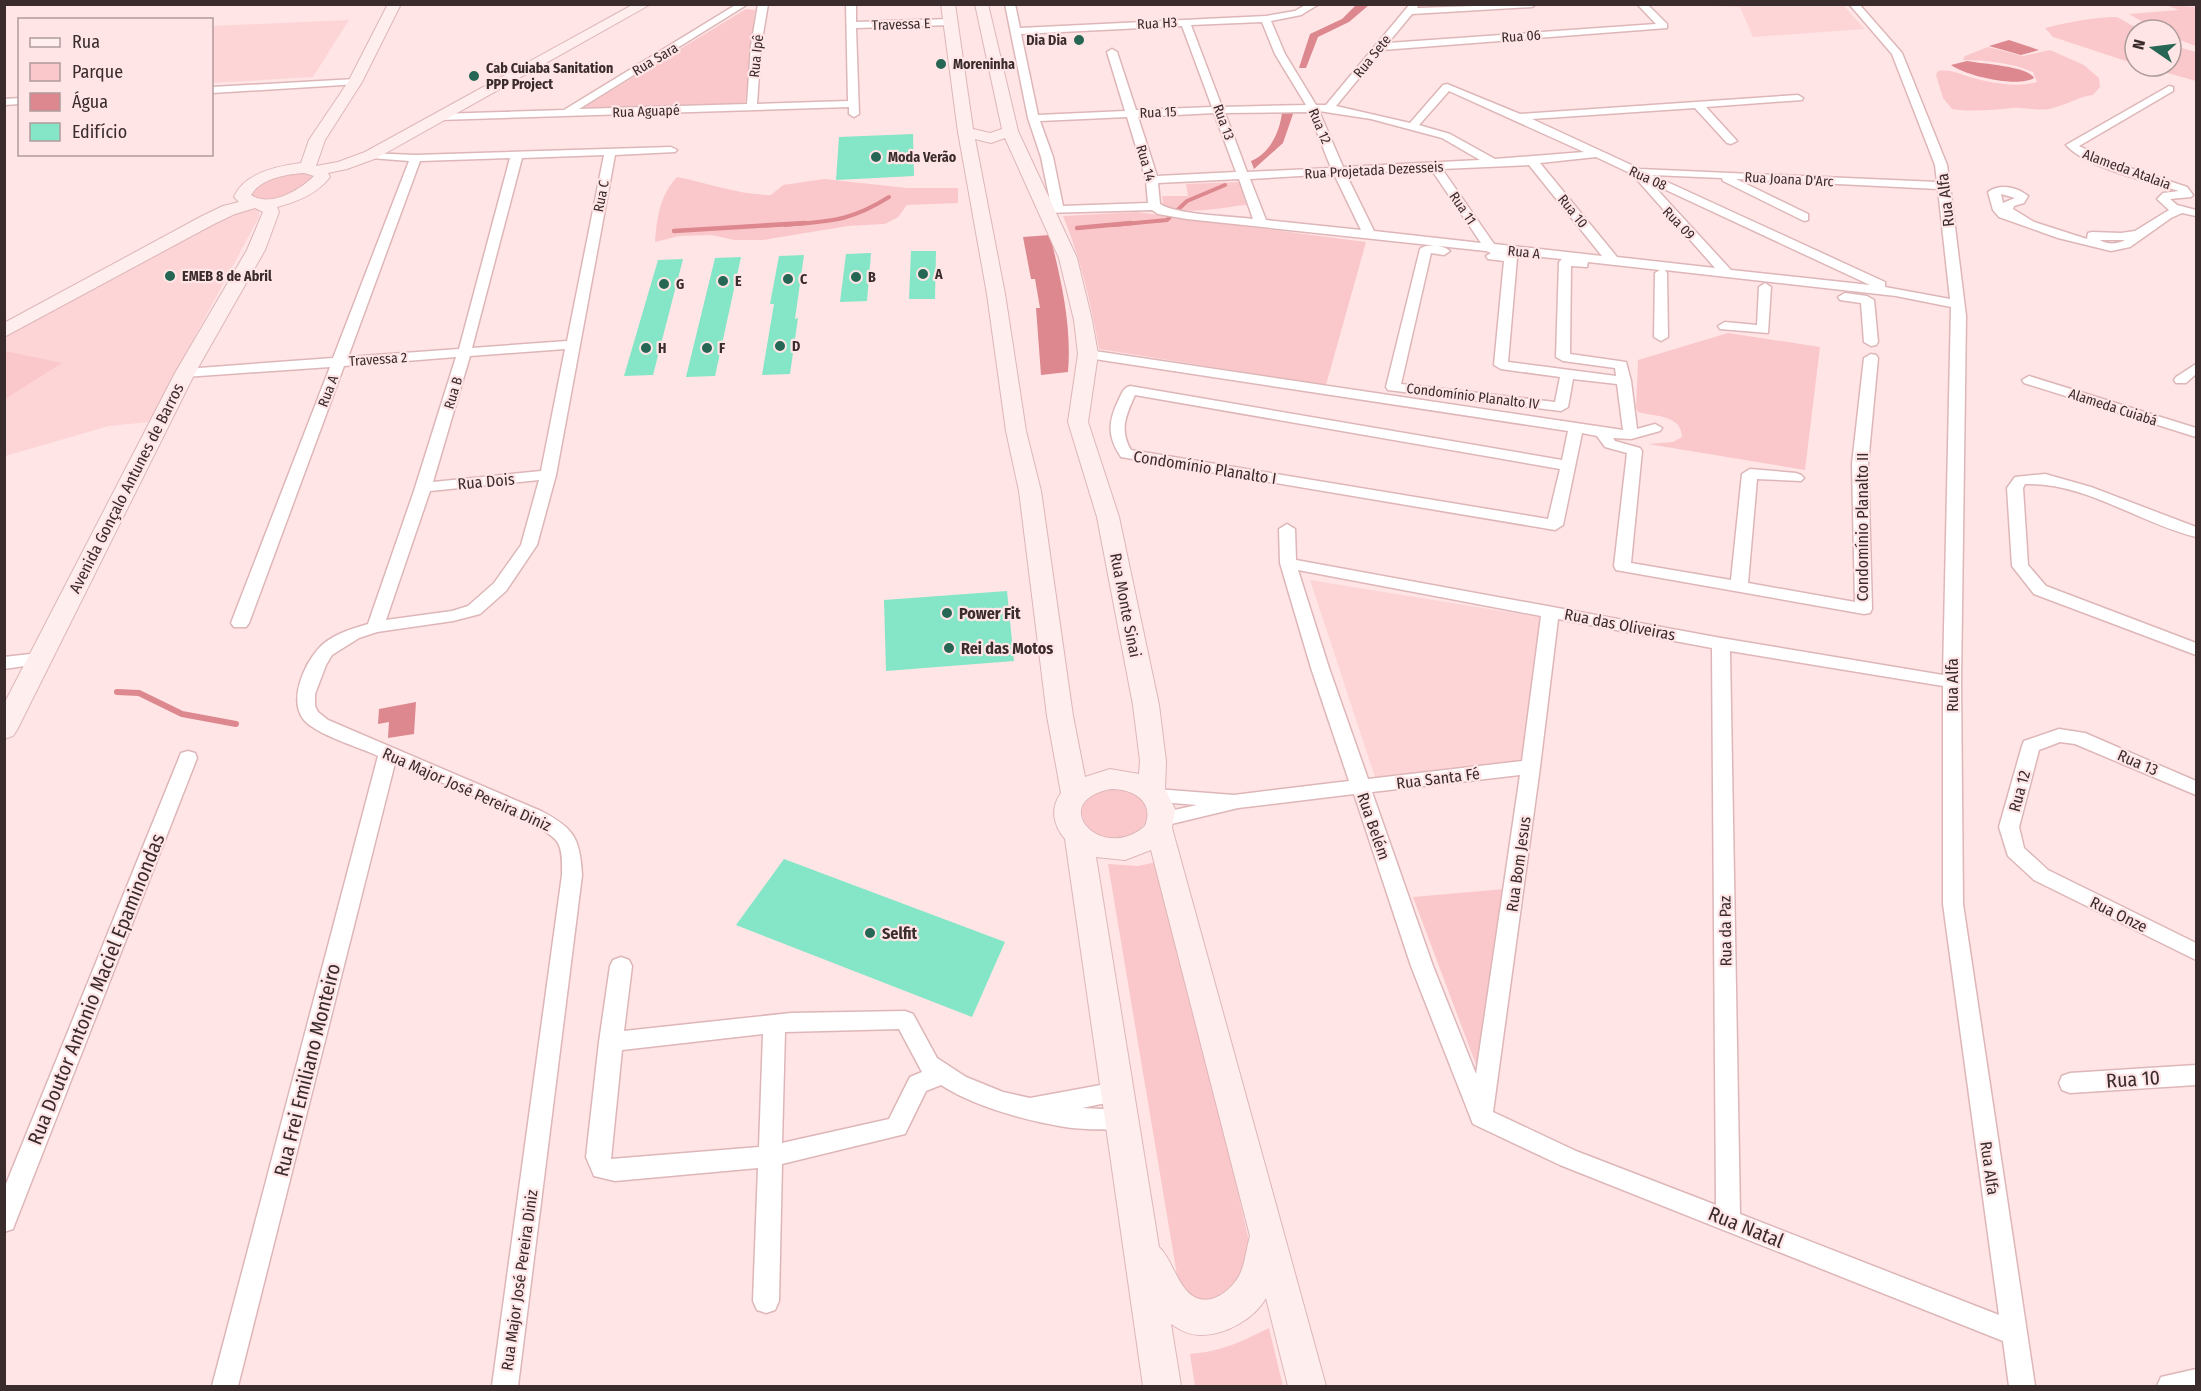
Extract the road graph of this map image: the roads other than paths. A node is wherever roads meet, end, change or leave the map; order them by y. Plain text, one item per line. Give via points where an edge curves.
1 (395, 4) edge
2 (645, 4) edge
3 (744, 4) edge
4 (763, 4) edge
5 (851, 4) edge
6 (948, 4) edge
7 (981, 4) edge
8 (1010, 4) edge
9 (1277, 4) edge
10 (1315, 4) edge
11 (1532, 4) edge
12 (1641, 4) edge
13 (1853, 4) edge
14 (1412, 8) edge
15 (1298, 13) junction
16 (1266, 19) junction
17 (950, 22) junction
18 (1185, 22) junction
19 (852, 25) junction
20 (1016, 31) junction
21 (1378, 47) junction
22 (1112, 52) dead end
23 (355, 82) junction
24 (2169, 89) dead end
25 (213, 90) edge
26 (1798, 98) dead end
27 (1697, 104) junction
28 (752, 107) junction
29 (1312, 107) junction
30 (1329, 108) junction
31 (1220, 110) junction
32 (566, 113) junction
33 (1130, 113) junction
34 (1017, 116) junction
35 (439, 117) junction
36 (1518, 117) junction
37 (965, 124) junction
38 (1412, 127) junction
39 (317, 140) junction
40 (1731, 141) dead end
41 (671, 150) dead end
42 (610, 153) junction
43 (1595, 154) junction
44 (517, 155) junction
45 (367, 156) junction
46 (416, 159) junction
47 (1532, 161) junction
48 (1493, 163) junction
49 (1435, 166) junction
50 (312, 169) junction
51 (1634, 171) junction
52 (1338, 172) junction
53 (273, 173) junction
54 (1720, 176) junction
55 (1245, 177) junction
56 (1152, 180) junction
57 (1944, 186) junction
58 (303, 192) junction
59 (2192, 196) edge
60 (254, 198) junction
61 (1158, 208) junction
62 (1052, 209) junction
63 (2180, 210) junction
64 (2196, 213) edge
65 (1804, 217) dead end
66 (2028, 222) dead end
67 (1262, 223) junction
68 (1370, 236) junction
69 (1491, 249) junction
70 (256, 250) junction
71 (1613, 261) junction
72 (1661, 273) junction
73 (1727, 273) junction
74 (1765, 287) junction
75 (1896, 292) junction
76 (1958, 304) junction
77 (4, 322) edge
78 (1725, 326) dead end
79 (4, 331) edge
80 (1661, 336) dead end
81 (571, 345) junction
82 (465, 352) junction
83 (1088, 354) junction
84 (339, 362) junction
85 (2196, 368) edge
86 (185, 373) junction
87 (1567, 375) junction
88 (2029, 380) dead end
89 (2181, 380) dead end
90 (1624, 381) junction
91 (1576, 428) junction
92 (1654, 429) dead end
93 (1602, 432) junction
94 (2196, 433) edge
95 (1631, 435) junction
96 (1569, 466) junction
97 (548, 475) junction
98 (1796, 478) dead end
99 (424, 487) junction
100 (1287, 530) dead end
101 (2196, 532) edge
102 (1288, 563) junction
103 (1739, 586) junction
104 (1550, 611) junction
105 (240, 623) dead end
106 (375, 627) junction
107 (1721, 644) junction
108 (2196, 649) edge
109 (39, 659) junction
110 (4, 663) edge
111 (1952, 682) junction
112 (4, 730) edge
113 (2078, 738) joint
114 (388, 754) junction
115 (188, 758) dead end
116 (1531, 768) junction
117 (1361, 787) junction
118 (2196, 788) edge
119 (1075, 794) junction
120 (1157, 809) junction
121 (1079, 838) junction
122 (2041, 875) joint
123 (2196, 952) edge
124 (621, 966) dead end
125 (774, 1025) junction
126 (610, 1042) junction
127 (943, 1074) junction
128 (2196, 1075) edge
129 (2070, 1083) dead end
130 (1119, 1106) junction
131 (1481, 1117) junction
132 (769, 1157) junction
133 (1728, 1219) junction
134 (4, 1221) edge
135 (1268, 1236) junction
136 (1140, 1243) junction
137 (766, 1301) dead end
138 (2013, 1334) junction
139 (2196, 1383) edge
140 (225, 1386) edge
141 (505, 1386) edge
142 (1162, 1386) edge
143 (1307, 1386) edge
144 (2022, 1386) edge
145 (2169, 1386) edge

1 - 23 main road
2 - 35 main road
3 - 32 street, Rua Sara
4 - 28 street, Rua Ipê
5 - 19 street
6 - 17 main road
7 - 34 main road via 1002,103
8 - 20 street
9 - 15 street
10 - 15 street, Rua H3
11 - 14 street
12 - 21 street, Rua 06 via 1664,26
13 - 57 street, Rua Alfa via 1897,53 1941,165
14 - 21 street, Rua Sete
15 - 16 street, Rua H3
16 - 18 street, Rua H3
16 - 29 street, Rua 12 via 1280,54
17 - 19 street, Travessa E
17 - 37 main road
18 - 20 street, Rua H3
18 - 31 street, Rua 13
19 - 28 street, Rua Aguapé via 854,110
20 - 34 street
21 - 30 street, Rua Sete
22 - 33 street, Rua 14
23 - 25 street
23 - 39 main road
24 - 59 street, Alameda Atalaia via 2072,145 2092,158 2183,189
26 - 27 street
27 - 36 street
27 - 40 street
28 - 32 street, Rua Aguapé
29 - 30 street
29 - 31 street, Rua 15
29 - 52 street, Rua 12
30 - 38 street
31 - 33 street, Rua 15
31 - 55 street, Rua 13
32 - 35 street, Rua Aguapé
33 - 34 street, Rua 15
33 - 56 street, Rua 14
34 - 37 main road
34 - 37 main road via 991,138
34 - 62 main road
34 - 62 street via 1047,157
35 - 45 main road
36 - 38 street, Rua 08 via 1448,87
36 - 43 street, Rua 08
37 - 119 main road via 1016,431 1030,491 1060,716
38 - 48 street via 1446,136
39 - 50 main road
39 - 53 main road
41 - 42 street
42 - 44 street
42 - 81 street, Rua C
43 - 47 street, Rua Projetada Dezesseis
43 - 51 street, Rua 08
44 - 46 street
44 - 82 street, Rua B
45 - 46 street
45 - 50 main road via 341,166
45 - 58 main road
46 - 84 street, Rua A
47 - 48 street, Rua Projetada Dezesseis
47 - 71 street, Rua 10
48 - 49 street, Rua Projetada Dezesseis
49 - 52 street, Rua Projetada Dezesseis
49 - 69 street, Rua 11
50 - 53 main road
50 - 58 main road, Avenida Gonçalo Antunes de Barros via 322,177
51 - 54 street, Rua Joana D'Arc
51 - 73 street, Rua 09
51 - 75 street, Rua 08
52 - 55 street, Rua Projetada Dezesseis
52 - 68 street, Rua 12
53 - 60 main road
54 - 57 street, Rua Joana D'Arc
54 - 65 street
55 - 56 street, Rua Projetada Dezesseis
55 - 67 street, Rua 13
56 - 61 street, Rua 14
57 - 76 street, Rua Alfa
58 - 60 main road via 282,201
58 - 70 main road, Avenida Gonçalo Antunes de Barros
59 - 63 street via 2164,196 2164,202
60 - 70 main road, Avenida Gonçalo Antunes de Barros via 270,207 271,212
60 - 77 main road via 165,236
60 - 79 main road
61 - 62 street, Rua A
61 - 67 street, Rua A
62 - 83 main road via 1068,258
63 - 64 street
63 - 66 street via 2118,248
67 - 68 street, Rua A
68 - 69 street, Rua A
69 - 71 street, Rua A
70 - 86 main road, Avenida Gonçalo Antunes de Barros
71 - 73 street, Rua A
72 - 74 street
72 - 80 street
72 - 90 street via 1565,262 1563,357 1621,365
73 - 75 street, Rua A
74 - 78 street via 1763,330
74 - 103 street, Condomínio Planalto II via 1867,300 1871,350 1860,464 1863,609
75 - 76 street
76 - 111 street, Rua Alfa
81 - 82 street, Travessa 2
81 - 97 street, Rua C
82 - 84 street, Travessa 2
82 - 99 street, Rua B
83 - 91 street
83 - 120 main road, Rua Monte Sinai via 1078,422 1108,517 1141,681
84 - 86 street, Travessa 2
84 - 105 street, Rua A
85 - 89 street
86 - 109 main road, Avenida Gonçalo Antunes de Barros
87 - 87 street, Condomínio Planalto IV via 1501,365 1511,258 1426,249 1393,387 1561,407
87 - 90 street, Condomínio Planalto IV
88 - 94 street, Alameda Cuiabá
90 - 95 street
91 - 93 street
91 - 96 street, Condomínio Planalto I
92 - 95 street
93 - 95 street
93 - 103 street, Condomínio Planalto II via 1610,444 1635,451 1622,566
96 - 96 street, Condomínio Planalto I via 1555,525 1126,454 1114,426 1130,390
97 - 99 street, Rua Dois
97 - 106 street, Rua Major José Pereira Diniz via 529,545 500,587 474,610
98 - 103 street via 1750,474
99 - 106 street, Rua B
100 - 102 street, Rua Belém
101 - 108 street via 2086,490 2045,479 2020,480 2015,488 2020,566 2040,590
102 - 104 street, Rua das Oliveiras
102 - 117 street, Rua Belém
104 - 107 street, Rua das Oliveiras
104 - 116 street, Rua Bom Jesus
106 - 114 street, Rua Major José Pereira Diniz via 353,634 326,651 317,663 306,706 322,724
107 - 111 street, Rua das Oliveiras
107 - 133 street, Rua da Paz
109 - 110 street
109 - 112 main road, Avenida Gonçalo Antunes de Barros
111 - 138 street, Rua Alfa via 1953,904
113 - 118 street, Rua 13
113 - 122 street, Rua 12 via 2059,735 2031,746 2009,827 2015,851
114 - 140 street, Rua Frei Emiliano Monteiro
114 - 141 street, Rua Major José Pereira Diniz via 556,827 571,847 572,875
115 - 134 street, Rua Doutor Antonio Maciel Epaminondas
116 - 117 street, Rua Santa Fé
116 - 131 street, Rua Bom Jesus
117 - 120 street, Rua Santa Fé via 1238,801 1183,816
117 - 131 street, Rua Belém via 1422,966
119 - 120 main road via 1084,786 1110,779 1139,784
119 - 121 main road via 1066,812 1071,830
120 - 121 main road via 1145,842 1123,849 1099,848
120 - 135 main road
121 - 130 main road
122 - 123 street, Rua Onze
124 - 126 street
125 - 126 street
125 - 127 street via 905,1020 929,1065
125 - 132 street
126 - 132 street via 598,1157 602,1168
127 - 130 street via 1001,1101 1065,1117
127 - 132 street via 918,1084 897,1127
128 - 129 street, Rua 10
130 - 136 main road
131 - 133 street, Rua Natal via 1568,1158
132 - 137 street
133 - 138 street, Rua Natal
135 - 136 main road via 1249,1293 1226,1310 1205,1318 1185,1314
135 - 143 main road
136 - 142 main road
138 - 144 street, Rua Alfa
139 - 145 street

